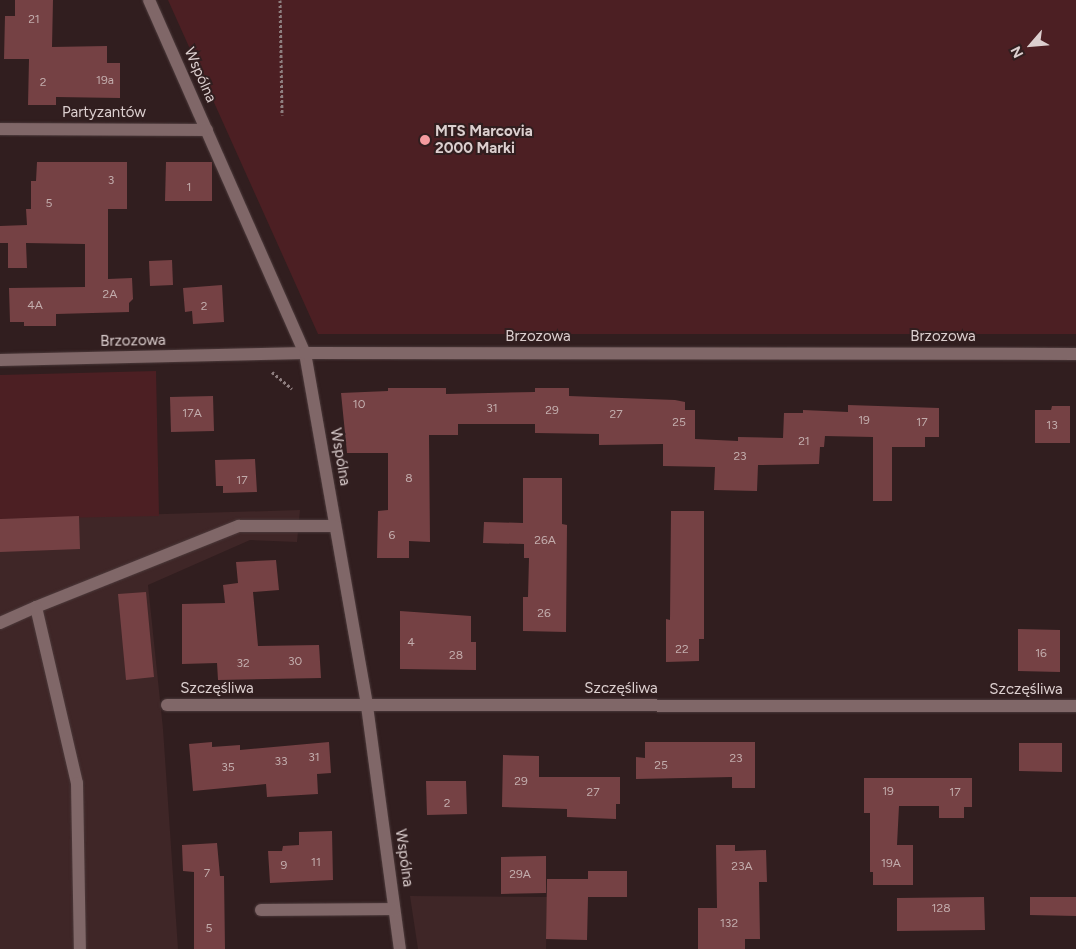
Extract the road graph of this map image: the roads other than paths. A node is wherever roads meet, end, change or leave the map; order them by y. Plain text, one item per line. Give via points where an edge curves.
1 (148, 0) edge
2 (0, 129) edge
3 (207, 130) junction
4 (305, 353) junction
5 (1076, 354) edge
6 (0, 360) edge
7 (335, 526) junction
8 (36, 607) junction
9 (0, 623) edge
10 (167, 705) dead end
11 (367, 706) junction
12 (1076, 706) edge
13 (394, 908) junction
14 (261, 910) dead end
15 (80, 949) edge
16 (400, 949) edge

1 - 3 street, Wspólna
2 - 3 street, Partyzantów
3 - 4 street, Wspólna
4 - 5 street, Brzozowa
4 - 6 street, Brzozowa
4 - 7 street, Wspólna
7 - 8 street via 239,526
7 - 11 street, Wspólna
8 - 9 street
8 - 15 street via 77,783
10 - 11 street, Szczęśliwa
11 - 12 street, Szczęśliwa
11 - 13 street, Wspólna
13 - 14 street
13 - 16 street, Wspólna

